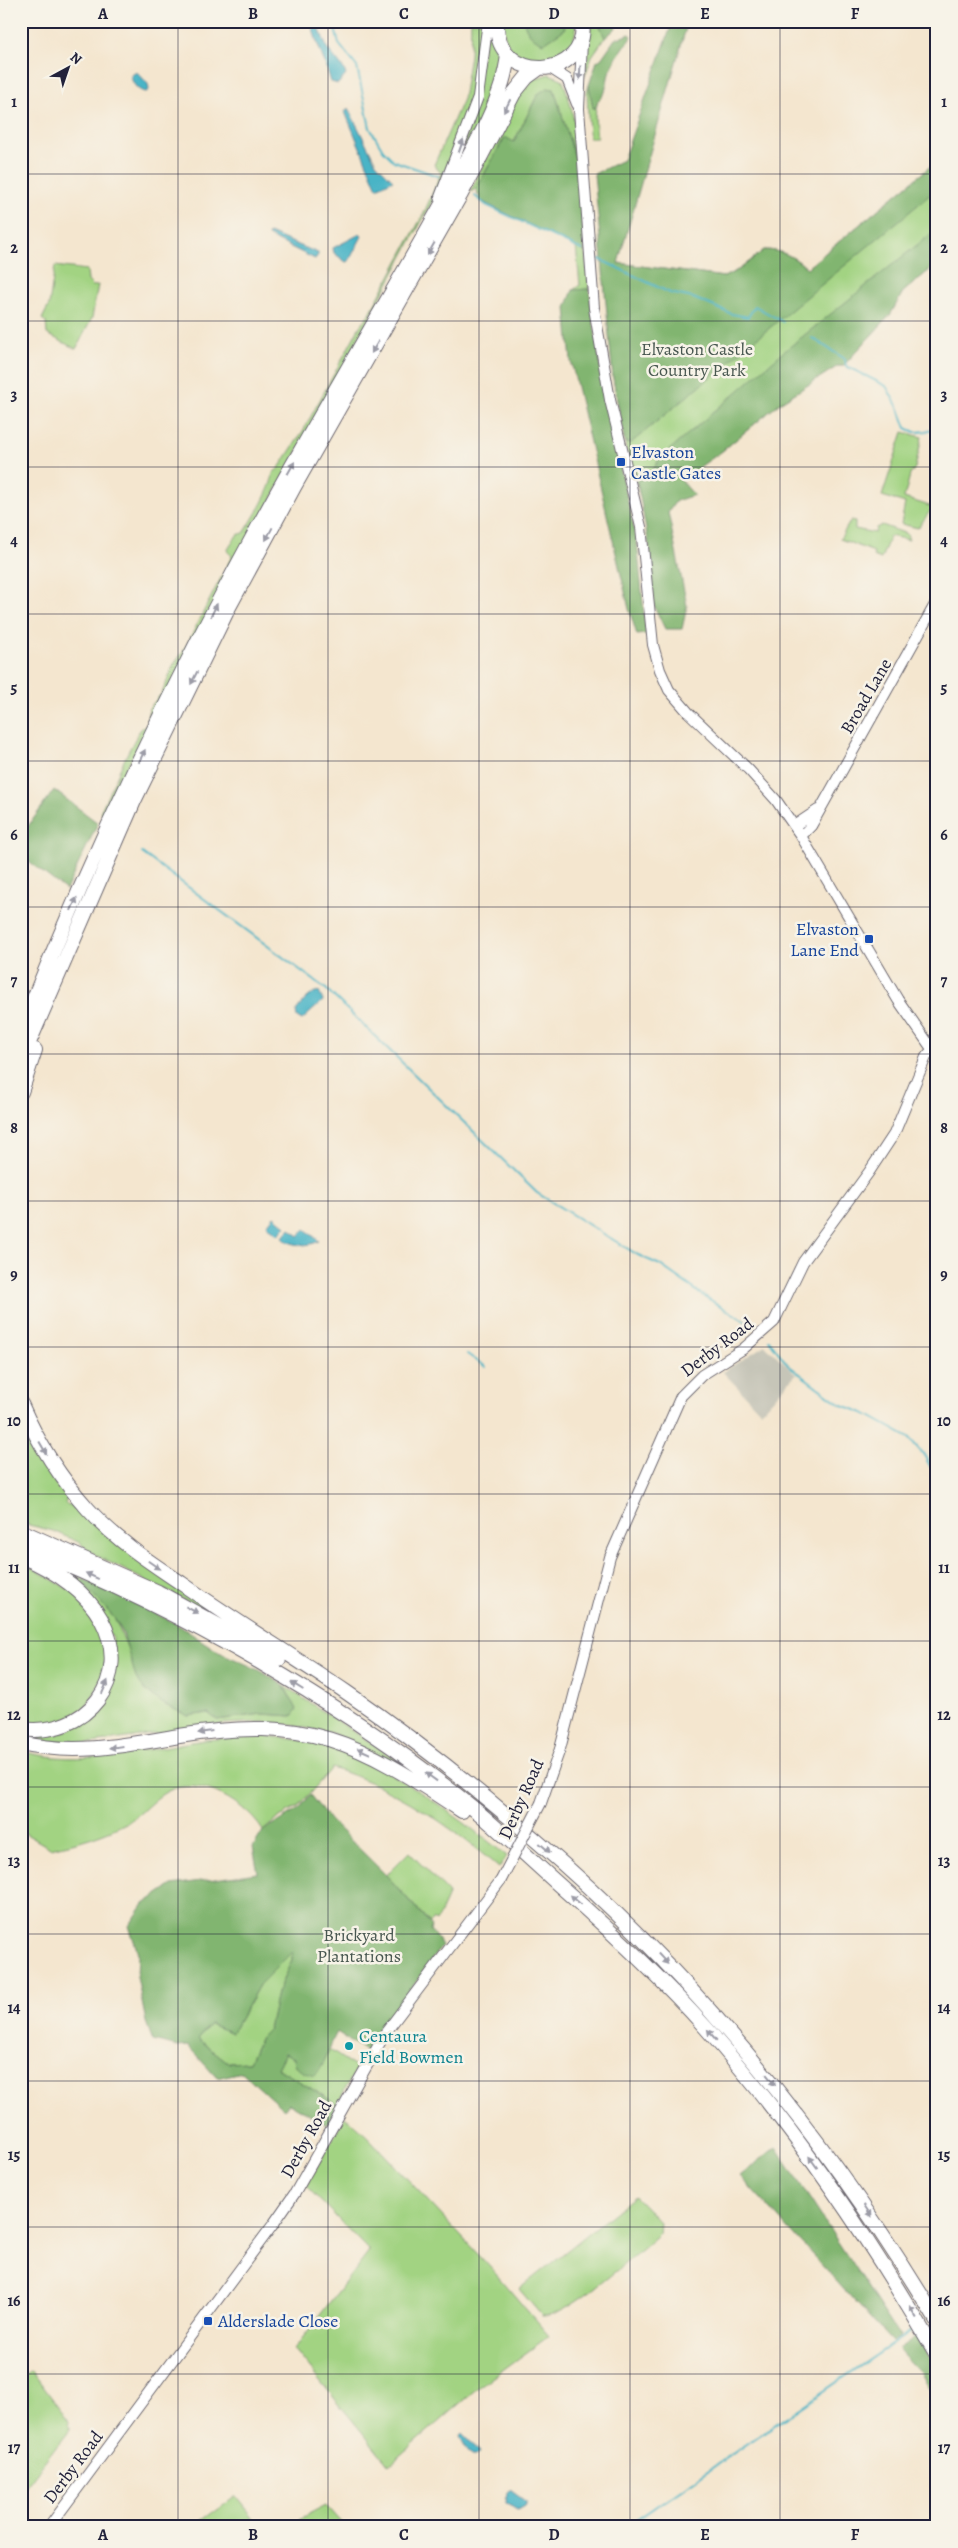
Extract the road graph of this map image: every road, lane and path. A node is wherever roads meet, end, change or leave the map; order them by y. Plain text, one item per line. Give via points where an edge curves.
1 (488, 21) edge
2 (497, 21) edge
3 (582, 21) edge
4 (582, 38) junction
5 (508, 55) junction
6 (544, 68) junction
7 (579, 109) junction
8 (431, 224) junction
9 (937, 601) edge
10 (822, 805) junction
11 (794, 826) junction
12 (801, 836) junction
13 (54, 948) junction
14 (61, 971) junction
15 (21, 1009) edge
16 (21, 1030) edge
17 (934, 1053) edge
18 (21, 1061) edge
19 (21, 1092) edge
20 (21, 1404) edge
21 (21, 1531) edge
22 (21, 1546) edge
23 (21, 1556) edge
24 (21, 1729) edge
25 (21, 1743) edge
26 (480, 1795) junction
27 (510, 1841) junction
28 (937, 2321) edge
29 (937, 2355) edge
30 (49, 2527) edge

8 -> 1 street via 478,97
2 - 5 highway via 499,37
3 - 4 highway
4 - 6 highway via 571,56 562,63
4 -> 7 street
5 - 6 highway via 522,65
5 - 8 highway via 504,82 494,104
6 - 7 street via 568,79
6 -> 14 highway via 527,77 514,93 461,194 229,607 156,752
7 - 11 street via 594,308 612,408 641,527 655,653 663,678 676,699 759,780
13 -> 8 highway via 126,787 219,599
9 - 10 street, Broad Lane
10 - 11 street, Broad Lane
10 - 12 street, Broad Lane via 811,826
11 - 12 street
12 - 17 street via 866,948
13 - 15 highway
13 - 16 highway
14 - 18 highway
14 - 19 highway
17 - 30 street, Derby Road, bridge via 926,1057 884,1151 803,1262 774,1322 743,1349 702,1375 681,1396 610,1557 560,1749 541,1803 501,1880 386,2032 295,2193
20 -> 26 highway via 58,1472 89,1510 126,1544 203,1599 362,1703 442,1762
21 -> 26 highway via 122,1575 229,1629 342,1698
27 -> 22 highway via 481,1815 395,1751 279,1674 150,1604
24 -> 23 highway via 56,1728 86,1713 104,1690 111,1658 105,1628 89,1602 65,1580
27 -> 25 highway via 384,1762 349,1745 312,1734 278,1729 240,1729 72,1750 46,1749
26 -> 28 highway via 624,1918 717,2016 773,2082 837,2168
29 -> 27 highway via 861,2230 789,2129 706,2027 642,1962

